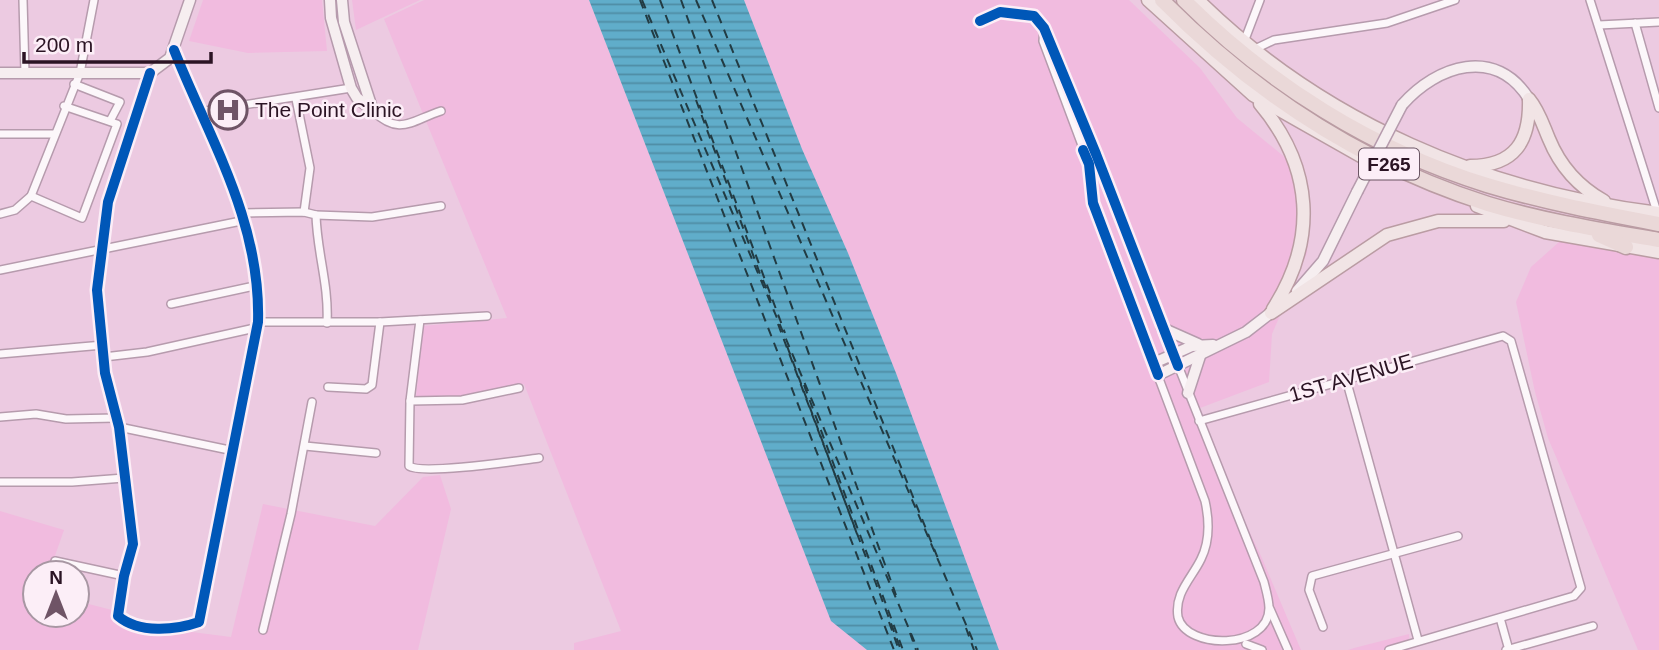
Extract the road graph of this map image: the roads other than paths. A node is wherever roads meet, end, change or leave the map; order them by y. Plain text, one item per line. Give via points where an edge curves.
1 (23, 0) edge
2 (94, 0) edge
3 (190, 0) edge
4 (330, 0) edge
5 (342, 0) edge
6 (1148, 0) edge
7 (1162, 0) edge
8 (1184, 0) edge
9 (1198, 0) edge
10 (1260, 0) edge
11 (1455, 0) edge
12 (1590, 0) edge
13 (980, 21) dead end
14 (1659, 22) edge
15 (1635, 23) junction
16 (1599, 25) junction
17 (1044, 28) junction
18 (1249, 46) junction
19 (174, 50) junction
20 (1219, 61) junction
21 (0, 73) edge
22 (25, 73) junction
23 (150, 73) junction
24 (77, 79) junction
25 (1241, 79) junction
26 (351, 88) junction
27 (1253, 96) junction
28 (296, 99) junction
29 (1529, 99) junction
30 (64, 106) junction
31 (1659, 108) edge
32 (441, 110) dead end
33 (199, 111) junction
34 (373, 111) junction
35 (110, 121) junction
36 (0, 134) edge
37 (54, 134) junction
38 (1460, 166) junction
39 (31, 196) junction
40 (441, 206) dead end
41 (1620, 209) junction
42 (304, 212) junction
43 (0, 214) edge
44 (316, 215) junction
45 (245, 217) junction
46 (1659, 217) edge
47 (1512, 221) junction
48 (1578, 227) junction
49 (1597, 238) junction
50 (1659, 240) edge
51 (1627, 241) junction
52 (100, 249) junction
53 (1659, 252) edge
54 (0, 270) edge
55 (259, 285) junction
56 (171, 304) dead end
57 (1271, 313) junction
58 (486, 316) dead end
59 (420, 320) junction
60 (380, 322) junction
61 (327, 323) junction
62 (256, 325) junction
63 (1161, 328) junction
64 (103, 345) junction
65 (1201, 349) junction
66 (0, 354) edge
67 (104, 357) junction
68 (1175, 361) junction
69 (1154, 363) junction
70 (1158, 375) junction
71 (1346, 379) junction
72 (328, 387) dead end
73 (519, 388) dead end
74 (1188, 393) junction
75 (411, 401) junction
76 (312, 402) dead end
77 (0, 416) edge
78 (116, 418) junction
79 (1199, 421) junction
80 (119, 427) junction
81 (305, 446) junction
82 (234, 451) junction
83 (376, 453) dead end
84 (538, 458) dead end
85 (124, 478) junction
86 (0, 482) edge
87 (1458, 536) dead end
88 (1392, 552) junction
89 (91, 569) edge
90 (124, 576) junction
91 (1269, 608) junction
92 (1500, 618) junction
93 (1593, 626) dead end
94 (1323, 628) dead end
95 (263, 631) dead end
96 (1418, 640) junction
97 (1246, 644) junction
98 (1262, 650) edge
99 (1288, 650) edge
100 (1389, 650) edge
101 (1508, 650) edge

1 - 22 street
2 - 24 street
3 - 19 street
4 - 26 street
5 - 34 street via 344,22
6 - 20 main road
7 - 20 highway, F265
8 - 46 highway, F265 via 1251,61 1293,91 1401,152 1527,197
9 - 18 main road
10 - 18 street
11 - 18 street via 1387,23
12 - 16 street
13 - 17 street via 1000,12 1034,16
14 - 15 street
15 - 16 street
15 - 31 street
16 - 46 street
17 - 63 street
17 - 69 street via 1043,41 1089,164 1093,204
18 - 38 main road via 1345,112 1402,143
19 - 23 street via 165,64
19 - 33 street
20 - 25 highway, F265
21 - 22 street
22 - 24 street
23 - 24 street
23 - 52 street via 108,202
24 - 30 street
24 - 35 street via 120,102
25 - 27 main road
25 - 48 highway, F265 via 1397,169 1488,204
26 - 28 street
26 - 34 street
27 - 47 main road via 1355,155
27 - 57 main road via 1287,144 1303,191 1298,262
28 - 33 street
28 - 42 street via 310,168
29 - 38 main road via 1528,130 1514,152 1494,163
29 - 41 main road via 1568,172 1587,191
29 - 57 street, bridge via 1508,75 1473,66 1438,75 1412,93 1323,261 1303,286
30 - 35 street
30 - 37 street
32 - 34 street via 399,126 385,123
33 - 45 street
35 - 39 street via 117,124 82,218
36 - 37 street
37 - 39 street
38 - 41 main road
39 - 43 street via 15,210
40 - 44 street via 372,217
41 - 46 main road
42 - 44 street
42 - 45 street
44 - 61 street via 316,246 329,294
45 - 52 street
45 - 55 street
47 - 49 main road via 1545,232
47 - 57 main road via 1438,221 1387,235
48 - 49 highway
48 - 51 highway, F265
49 - 51 highway
50 - 51 highway, F265
51 - 53 main road
52 - 54 street
52 - 64 street via 97,290
55 - 56 street
55 - 62 street
57 - 65 street via 1245,331
58 - 59 street
59 - 60 street
59 - 75 street
60 - 61 street
60 - 72 street via 372,385 366,389
61 - 62 street
62 - 67 street via 147,352
62 - 82 street
63 - 65 street
63 - 68 street
64 - 66 street
64 - 67 street
65 - 68 street
65 - 74 street
67 - 78 street
68 - 69 street
68 - 70 street
68 - 74 street
69 - 70 street
70 - 97 street via 1208,516 1202,558 1180,594 1178,618 1183,629 1203,646 1219,650
71 - 79 street, 1ST AVENUE
71 - 88 street
71 - 92 street, 1ST AVENUE via 1503,336 1513,343 1581,588 1574,596
73 - 75 street via 462,400
74 - 79 street
75 - 84 street via 409,466 414,469
76 - 81 street
77 - 78 street
78 - 80 street
79 - 91 street via 1264,582
80 - 82 street
80 - 85 street
81 - 83 street
81 - 95 street
82 - 90 street via 199,622 167,630 122,620 118,616
85 - 86 street
85 - 90 street via 133,544
87 - 88 street
88 - 94 street via 1312,576 1309,590
88 - 96 street
89 - 90 street
91 - 97 street via 1264,628
91 - 99 street
92 - 96 street
92 - 101 street
93 - 101 street
96 - 100 street
97 - 98 street

